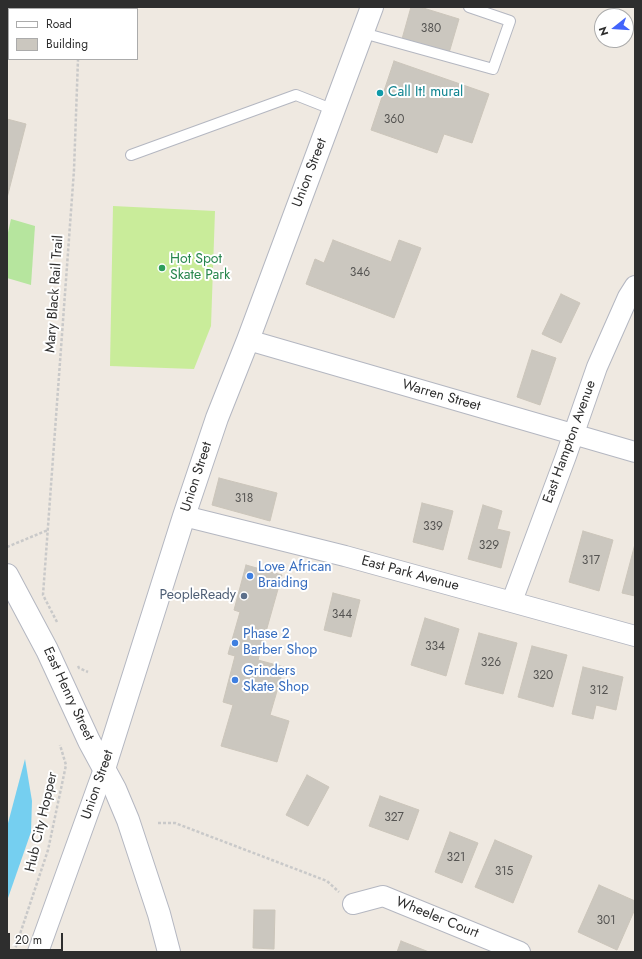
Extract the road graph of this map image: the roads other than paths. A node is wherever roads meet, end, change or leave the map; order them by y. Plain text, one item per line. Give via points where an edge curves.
1 (372, 7) edge
2 (469, 7) edge
3 (363, 33) junction
4 (334, 110) junction
5 (132, 156) dead end
6 (635, 286) edge
7 (248, 340) junction
8 (573, 435) junction
9 (635, 452) edge
10 (184, 516) junction
11 (7, 575) edge
12 (512, 601) junction
13 (635, 636) edge
14 (104, 769) junction
15 (353, 904) road end
16 (38, 952) edge
17 (169, 952) edge
18 (520, 952) edge

1 - 3 main road, Union Street
2 - 3 lane via 510,21 493,70
3 - 4 main road, Union Street
4 - 5 lane via 296,95
4 - 7 main road, Union Street
6 - 8 street, East Hampton Avenue via 597,367
7 - 8 street, Warren Street
7 - 10 main road, Union Street via 217,418
8 - 9 street, Warren Street
8 - 12 street, East Hampton Avenue
10 - 12 street, East Park Avenue
10 - 14 main road, Union Street
11 - 14 main road, East Henry Street via 47,650
12 - 13 street, East Park Avenue
14 - 16 street, Union Street
14 - 17 main road, East Henry Street via 128,820
15 - 18 street, Wheeler Court via 383,896

